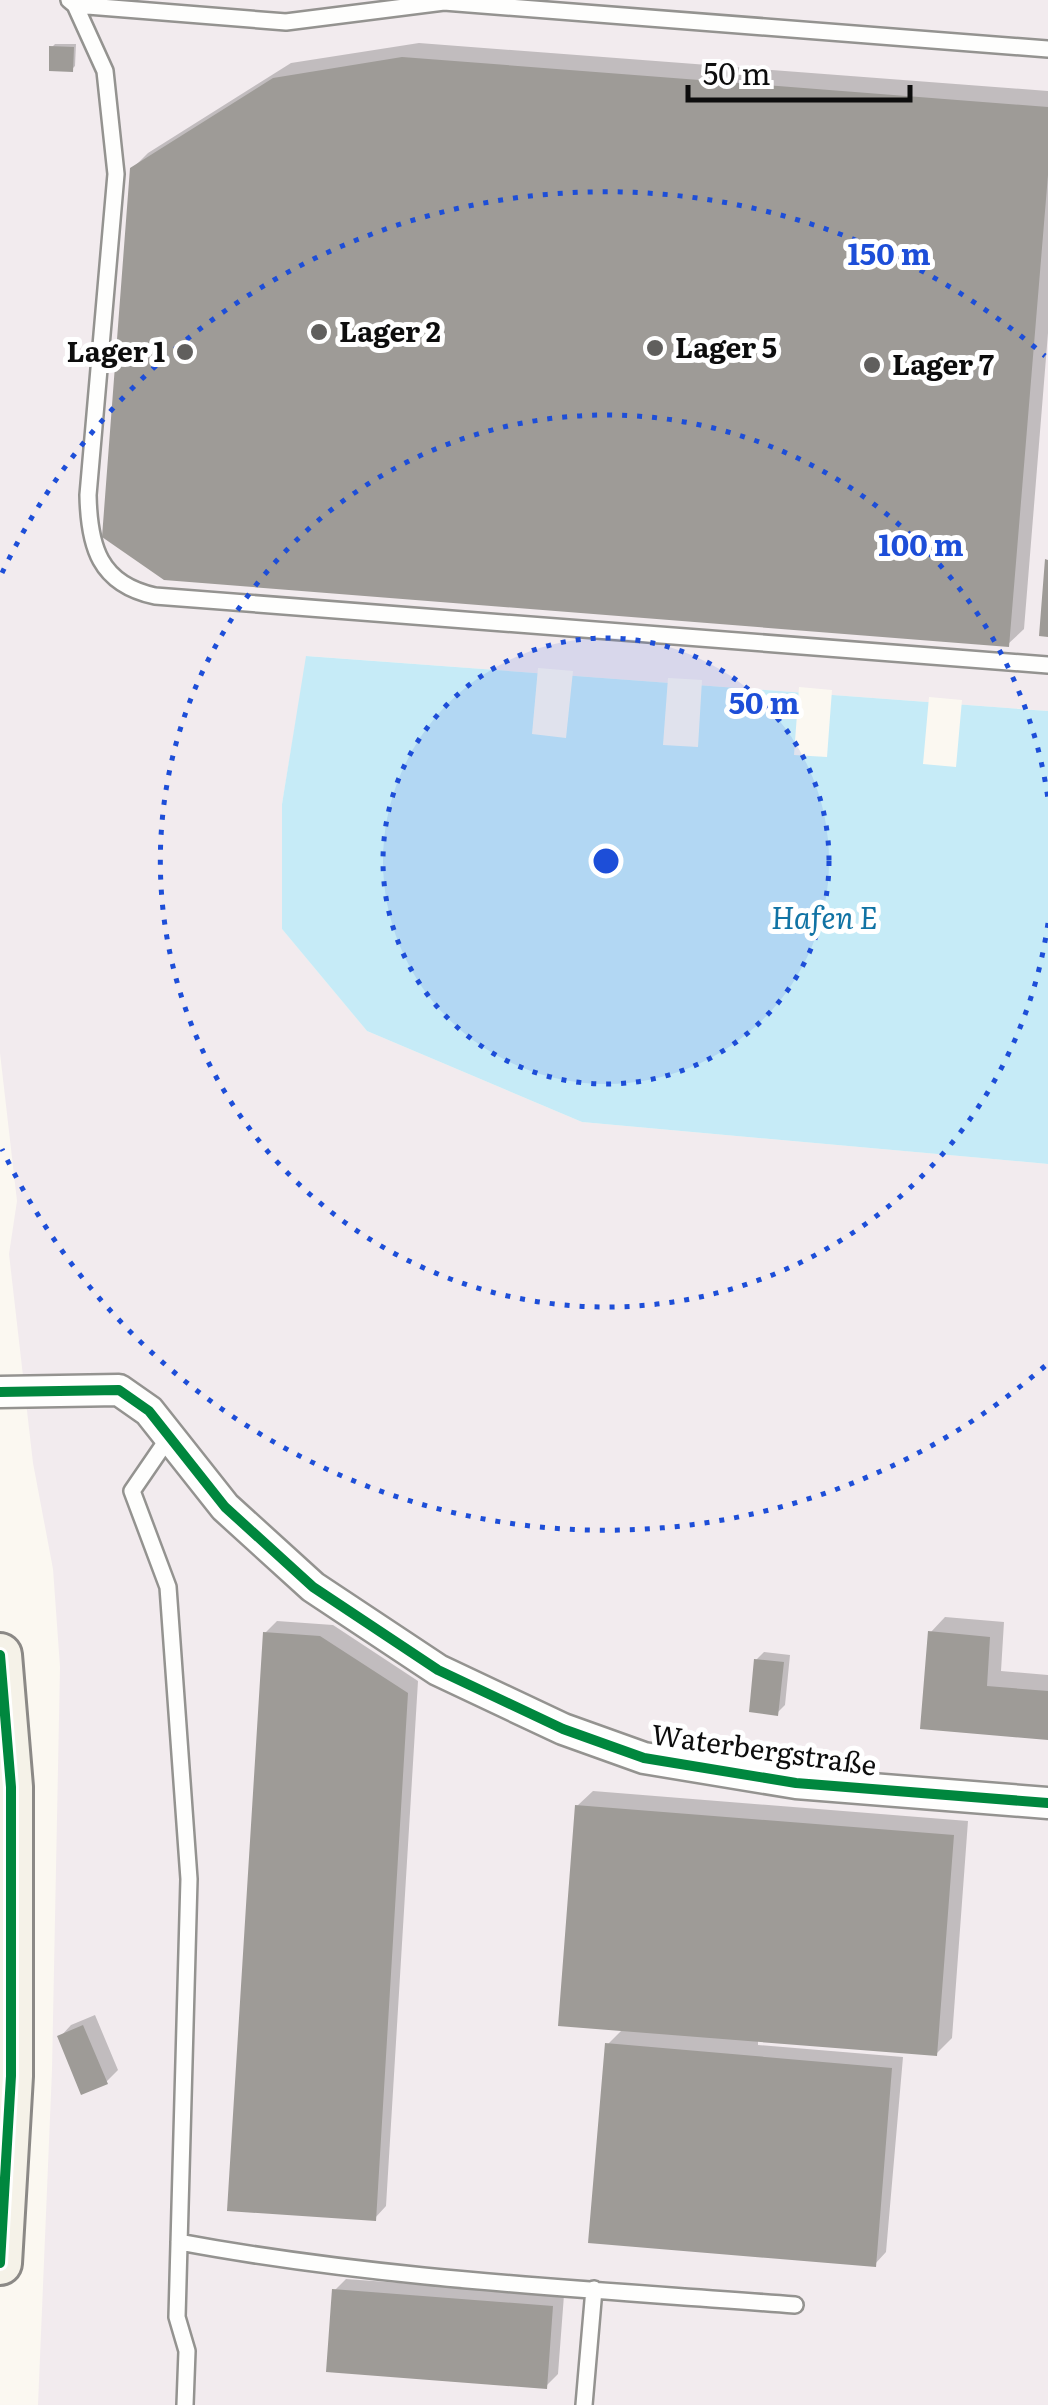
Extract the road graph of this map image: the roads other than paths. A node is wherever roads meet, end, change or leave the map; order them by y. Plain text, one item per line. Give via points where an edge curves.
1 (72, 2) edge
2 (1048, 49) edge
3 (1048, 665) edge
4 (0, 1392) edge
5 (169, 1437) junction
6 (0, 1655) edge
7 (1048, 1803) edge
8 (179, 2242) junction
9 (0, 2262) edge
10 (594, 2290) junction
11 (795, 2305) dead end
12 (184, 2405) edge
13 (584, 2405) edge

1 - 2 lane via 286,22 444,2
1 - 3 lane via 105,71 116,174 89,530 96,553 135,592
4 - 5 street, Waterbergstraße via 119,1390 149,1411
5 - 7 street, Waterbergstraße via 225,1507 312,1587 438,1670 563,1729 644,1758 796,1783
5 - 8 lane via 132,1491 168,1586 189,1878
6 - 9 street via 11,1787 11,2076
8 - 10 lane via 278,2260
8 - 12 lane via 176,2317 187,2351
10 - 11 lane
10 - 13 lane

